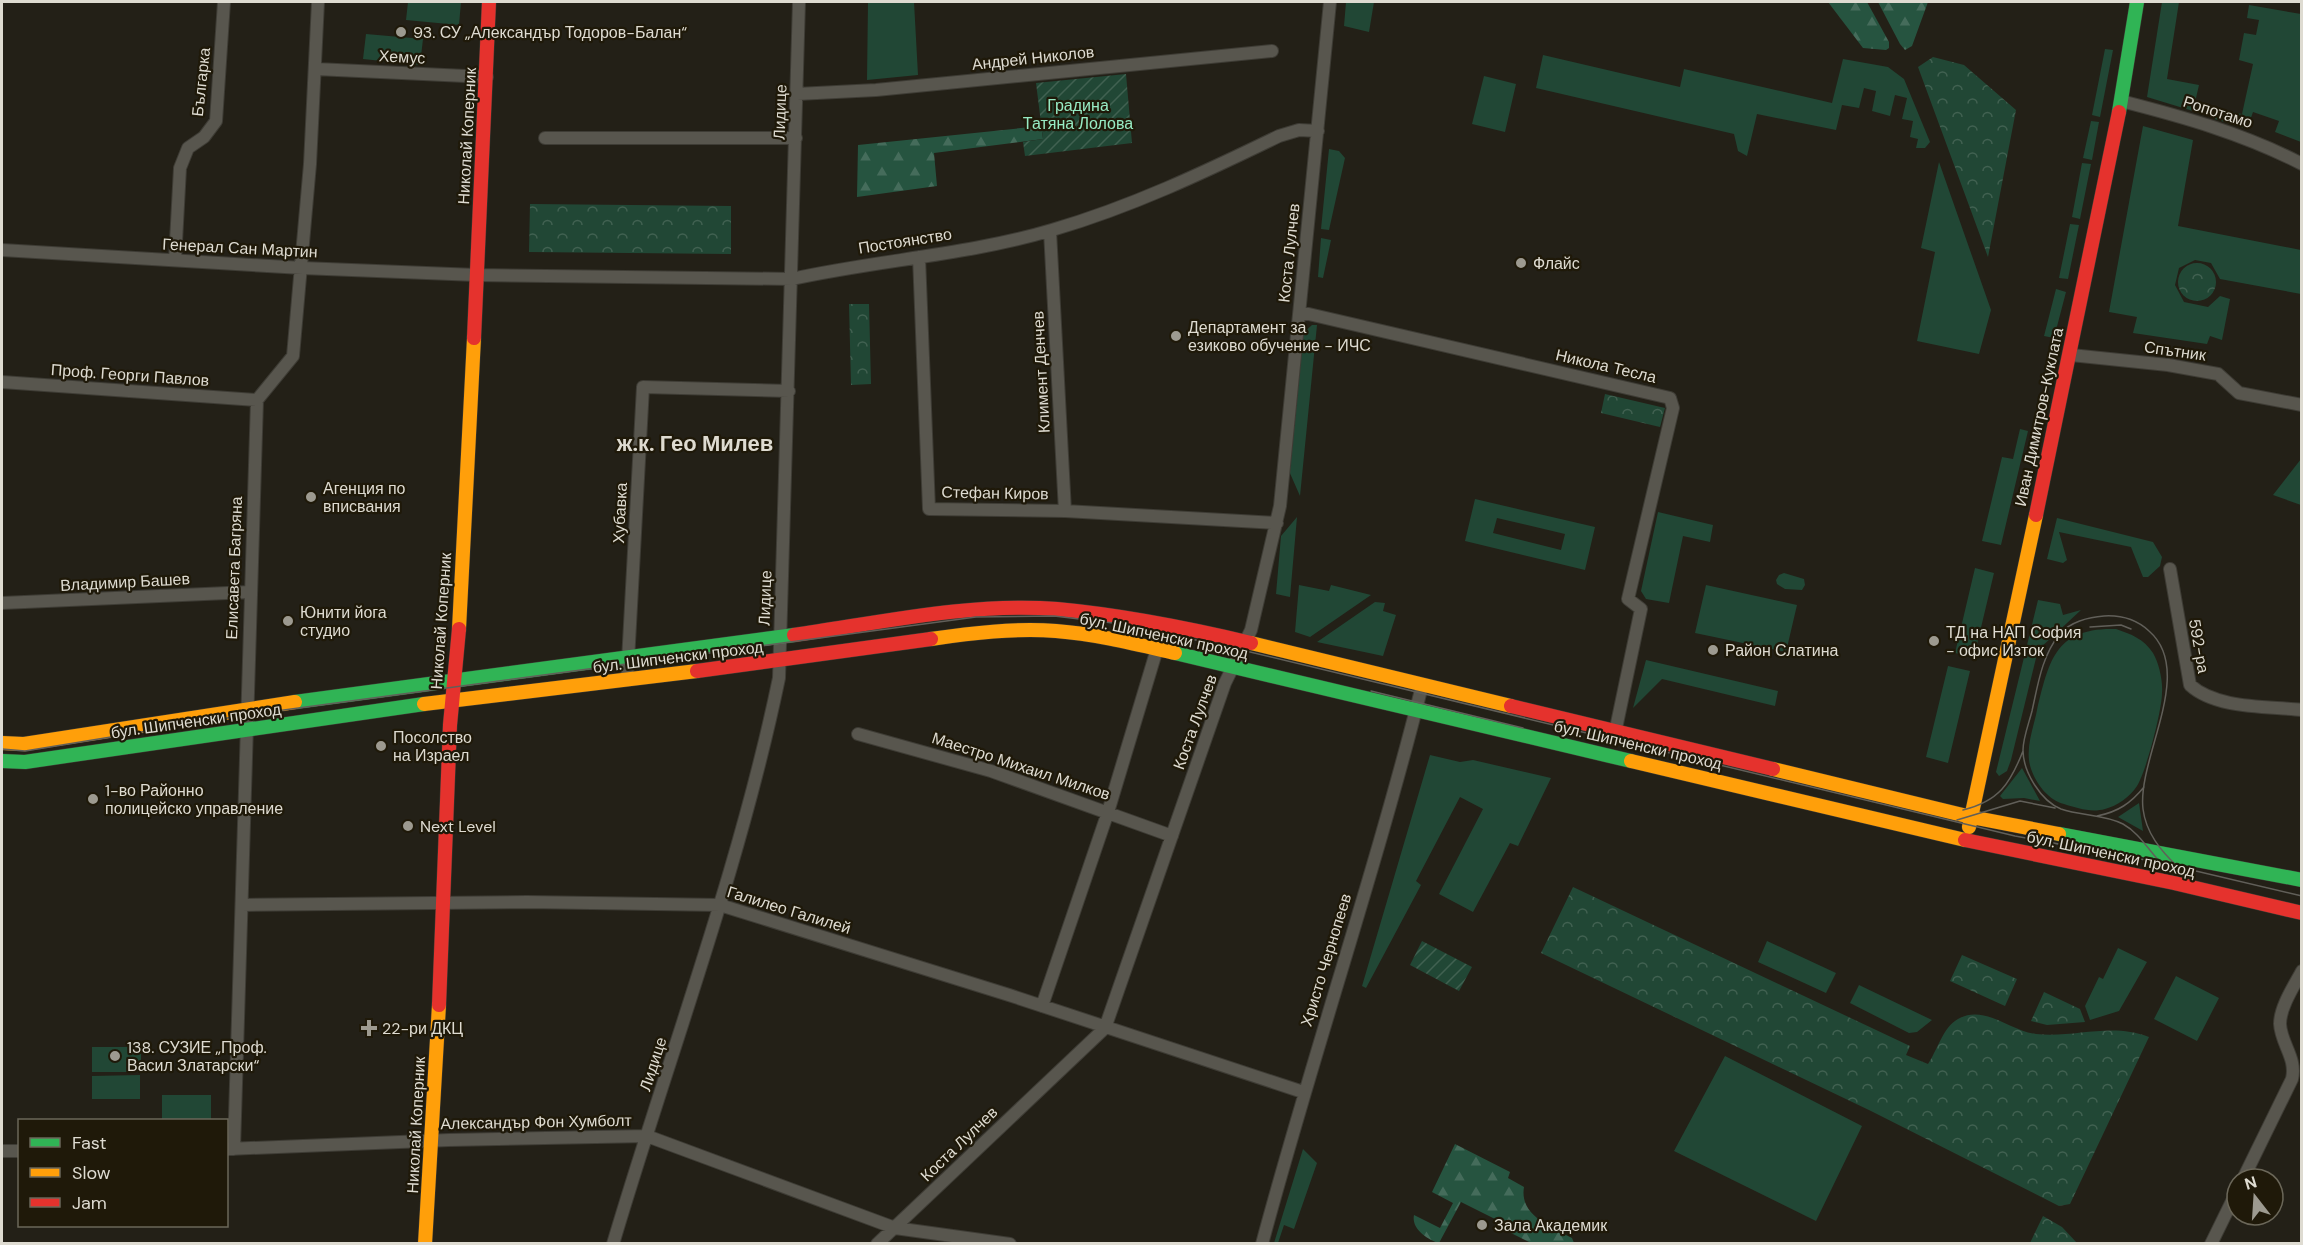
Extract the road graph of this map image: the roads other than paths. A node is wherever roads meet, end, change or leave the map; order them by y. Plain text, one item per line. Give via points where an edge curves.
1 (224, 2) edge
2 (318, 2) edge
3 (489, 2) edge
4 (799, 2) edge
5 (1330, 2) edge
6 (2137, 2) edge
7 (1272, 51) dead end
8 (316, 69) junction
9 (487, 77) junction
10 (797, 94) junction
11 (2121, 101) junction
12 (1318, 131) junction
13 (545, 138) dead end
14 (795, 138) junction
15 (2301, 164) edge
16 (1050, 231) junction
17 (2, 250) edge
18 (919, 257) junction
19 (175, 260) junction
20 (302, 268) junction
21 (476, 275) junction
22 (792, 279) junction
23 (1300, 312) junction
24 (2071, 355) junction
25 (2, 382) edge
26 (789, 391) junction
27 (257, 400) junction
28 (2301, 405) edge
29 (1065, 511) junction
30 (1277, 523) junction
31 (2170, 568) dead end
32 (250, 592) junction
33 (2, 603) edge
34 (781, 637) junction
35 (1246, 642) junction
36 (1157, 649) junction
37 (629, 657) junction
38 (780, 661) junction
39 (1234, 666) junction
40 (627, 679) junction
41 (454, 682) junction
42 (1422, 686) junction
43 (452, 701) junction
44 (246, 709) junction
45 (2301, 710) edge
46 (1416, 711) junction
47 (245, 731) junction
48 (1615, 733) junction
49 (858, 734) dead end
50 (2, 743) edge
51 (2, 761) edge
52 (1108, 812) junction
53 (1971, 817) junction
54 (1172, 837) junction
55 (1967, 839) junction
56 (2301, 880) edge
57 (444, 903) junction
58 (242, 905) junction
59 (720, 905) junction
60 (2301, 913) edge
61 (2301, 971) edge
62 (1042, 1006) junction
63 (1105, 1028) junction
64 (1304, 1092) junction
65 (647, 1136) junction
66 (431, 1141) junction
67 (230, 1149) edge
68 (2, 1151) edge
69 (18, 1151) edge
70 (2249, 1167) edge
71 (2225, 1215) edge
72 (895, 1228) junction
73 (425, 1244) edge
74 (613, 1244) edge
75 (878, 1244) edge
76 (1010, 1244) edge
77 (1262, 1244) edge
78 (2211, 1244) edge

1 - 19 street, Българка via 216,121 204,137 188,148 180,168
2 - 8 street
3 - 9 main road, Николай Коперник
4 - 10 street, Лидице
5 - 12 street, Коста Лулчев
6 - 11 main road, Иван Димитров-Куклата
7 - 10 street, Андрей Николов via 876,90
8 - 9 street, Хемус
8 - 20 street
9 - 21 main road, Николай Коперник
10 - 14 street, Лидице
11 - 15 street, Ропотамо via 2208,124
11 - 24 main road, Иван Димитров-Куклата
12 - 16 street, Постоянство via 1299,130 1279,136 1162,190
12 - 23 street, Коста Лулчев
13 - 14 street
14 - 22 street, Лидице
16 - 18 street, Постоянство
16 - 29 street, Климент Денчев
17 - 19 street, Генерал Сан Мартин
18 - 22 street, Постоянство
18 - 29 street, Стефан Киров via 929,509
19 - 20 street, Генерал Сан Мартин
20 - 21 street, Генерал Сан Мартин
20 - 27 street via 293,356
21 - 22 street, Постоянство
21 - 41 main road, Николай Коперник
22 - 26 street, Лидице
23 - 30 street, Коста Лулчев
23 - 48 street, Никола Тесла via 1670,398 1673,408 1628,599 1641,609
24 - 28 street, Спътник via 2218,374 2239,393
24 - 53 main road, Иван Димитров-Куклата
25 - 27 street, Проф. Георги Павлов
26 - 34 street, Лидице
26 - 37 street, Хубавка via 643,387
27 - 32 street, Елисавета Багряна
29 - 30 street, Стефан Киров
30 - 35 street, Коста Лулчев
31 - 45 street, 592-ра via 2190,685 2198,693 2228,702
32 - 33 street, Владимир Башев
32 - 44 street, Елисавета Багряна
34 - 35 main road, бул. Шипченски проход via 976,610 1056,609
34 - 37 main road, бул. Шипченски проход
34 - 38 street, Лидице
35 - 39 street, Коста Лулчев
35 - 42 main road, бул. Шипченски проход
36 - 38 main road, бул. Шипченски проход via 1055,631 978,632
36 - 39 main road, бул. Шипченски проход
36 - 52 street
37 - 40 street, Хубавка
37 - 41 main road, бул. Шипченски проход
38 - 40 main road, бул. Шипченски проход
38 - 59 street, Лидице via 767,739
39 - 46 main road, бул. Шипченски проход
39 - 54 street, Коста Лулчев
40 - 43 main road, бул. Шипченски проход
41 - 43 main road, Николай Коперник
41 - 44 main road, бул. Шипченски проход
42 - 46 street, Христо Чернопеев
42 - 48 main road, бул. Шипченски проход
43 - 47 main road, бул. Шипченски проход
43 - 57 main road, Николай Коперник
44 - 47 street, Елисавета Багряна
44 - 50 main road, бул. Шипченски проход via 24,744
46 - 55 main road, бул. Шипченски проход
46 - 64 street, Христо Чернопеев
47 - 51 main road, бул. Шипченски проход via 25,762
47 - 58 street, Елисавета Багряна
48 - 53 main road, бул. Шипченски проход
49 - 52 street, Маестро Михаил Милков via 984,769
52 - 54 street, Маестро Михаил Милков
52 - 62 street
53 - 55 main road, Иван Димитров-Куклата
53 - 56 main road, бул. Шипченски проход
54 - 63 street, Коста Лулчев
55 - 60 main road, бул. Шипченски проход
57 - 58 street, Галилео Галилей
57 - 59 street, Галилео Галилей
57 - 66 main road, Николай Коперник
58 - 67 street, Елисавета Багряна
59 - 62 street, Галилео Галилей
59 - 65 street, Лидице
61 - 70 street via 2281,1015 2280,1027 2295,1068
62 - 63 street, Галилео Галилей
63 - 64 street, Галилео Галилей
63 - 72 street, Коста Лулчев
64 - 77 street, Христо Чернопеев
65 - 66 street, Александър Фон Хумболт
65 - 72 street, Александър Фон Хумболт
65 - 74 street, Лидице
66 - 67 street, Александър Фон Хумболт
66 - 73 main road, Николай Коперник
68 - 69 street
71 - 78 street
72 - 75 street, Коста Лулчев
72 - 76 street, Александър Фон Хумболт

